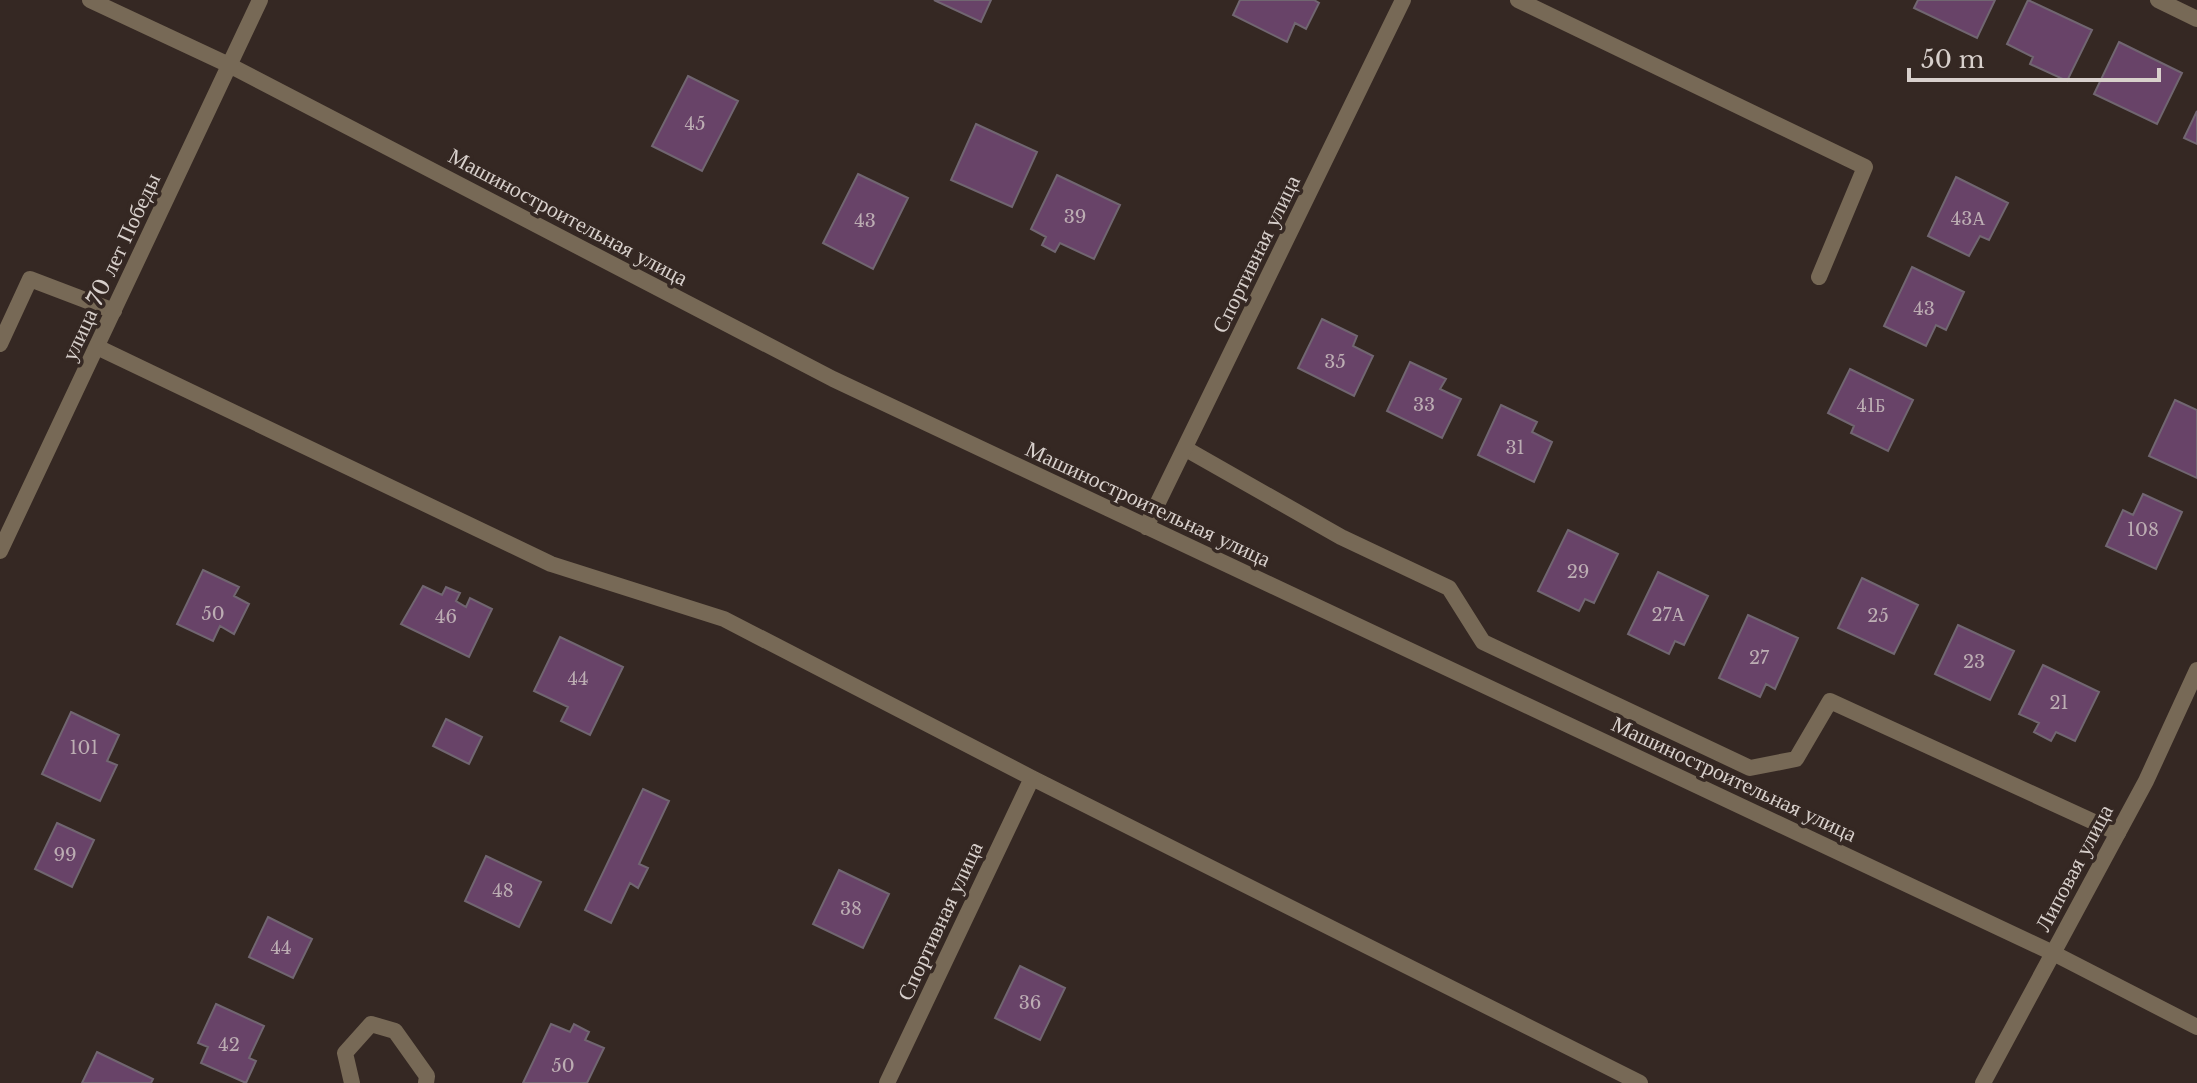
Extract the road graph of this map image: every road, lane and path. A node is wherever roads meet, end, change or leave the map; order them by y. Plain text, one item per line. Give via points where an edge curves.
1 (90, 0) edge
2 (260, 0) edge
3 (1403, 0) edge
4 (1518, 0) edge
5 (2158, 0) edge
6 (2197, 19) edge
7 (229, 65) junction
8 (1819, 277) dead end
9 (114, 311) junction
10 (0, 344) edge
11 (97, 347) junction
12 (1186, 449) junction
13 (1146, 527) junction
14 (0, 551) edge
15 (2197, 670) edge
16 (1032, 778) junction
17 (2118, 833) junction
18 (2053, 953) junction
19 (2197, 1027) edge
20 (352, 1083) edge
21 (426, 1083) edge
22 (887, 1083) edge
23 (1640, 1083) edge
24 (1983, 1083) edge

1 - 7 street, Машиностроительная улица
2 - 7 street, улица 70 лет Победы
3 - 12 street, Спортивная улица
4 - 8 street via 1865,167
5 - 6 street
7 - 9 street, улица 70 лет Победы
7 - 13 street, Машиностроительная улица via 833,379
9 - 10 street via 30,279
9 - 11 street, улица 70 лет Победы
11 - 14 street, улица 70 лет Победы
11 - 16 street via 551,564 724,619
12 - 13 street, Спортивная улица
12 - 17 street via 1341,537 1449,588 1483,642 1750,768 1796,759 1830,701
13 - 18 street, Машиностроительная улица
15 - 17 street, Липовая улица
16 - 22 street, Спортивная улица
16 - 23 street
17 - 18 street, Липовая улица
18 - 19 street, Машиностроительная улица
18 - 24 street, Липовая улица
20 - 21 street via 345,1053 371,1024 395,1031 427,1076

